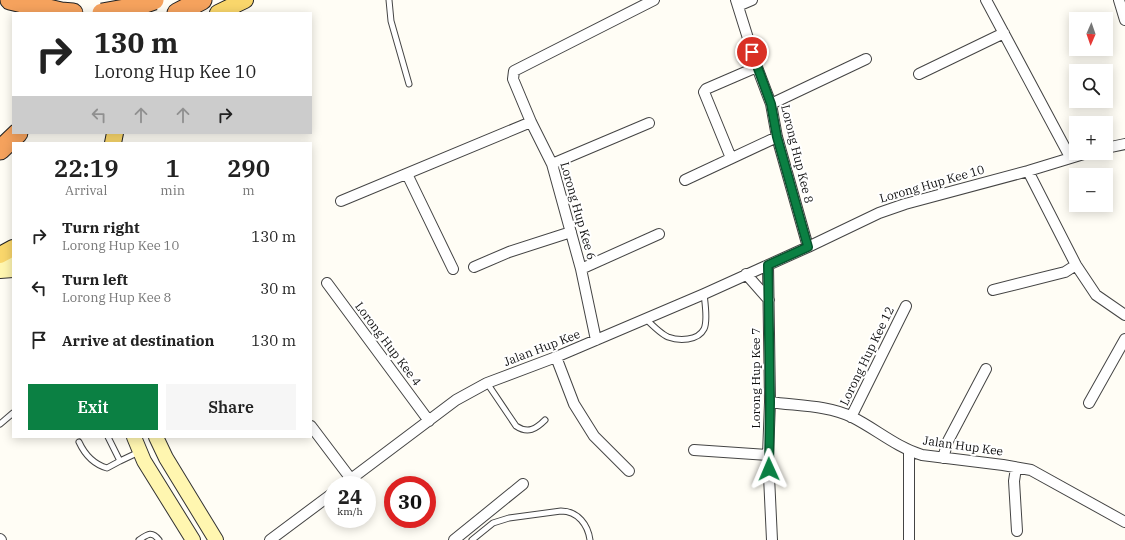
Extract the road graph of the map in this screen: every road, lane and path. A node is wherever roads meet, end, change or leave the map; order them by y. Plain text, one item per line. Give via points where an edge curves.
1 (10, 0) edge
2 (56, 0) edge
3 (135, 0) edge
4 (154, 0) edge
5 (202, 0) edge
6 (245, 0) edge
7 (389, 0) edge
8 (654, 0) edge
9 (752, 0) edge
10 (986, 0) edge
11 (1119, 0) edge
12 (738, 3) edge
13 (61, 12) edge
14 (73, 12) edge
15 (108, 12) edge
16 (135, 12) edge
17 (179, 12) edge
18 (220, 12) edge
19 (1125, 20) edge
20 (1004, 33) junction
21 (866, 59) dead end
22 (757, 67) junction
23 (919, 74) dead end
24 (409, 84) dead end
25 (771, 104) junction
26 (531, 122) junction
27 (649, 123) dead end
28 (17, 134) edge
29 (777, 137) junction
30 (1125, 144) edge
31 (1113, 147) edge
32 (0, 150) edge
33 (1069, 155) edge
34 (1069, 157) edge
35 (731, 158) junction
36 (552, 164) junction
37 (1028, 171) junction
38 (407, 174) junction
39 (685, 180) dead end
40 (341, 201) dead end
41 (571, 232) junction
42 (659, 234) dead end
43 (808, 247) junction
44 (12, 249) edge
45 (0, 255) edge
46 (12, 259) edge
47 (0, 261) edge
48 (768, 265) junction
49 (1076, 265) junction
50 (474, 266) dead end
51 (581, 269) junction
52 (12, 270) edge
53 (453, 270) dead end
54 (0, 272) edge
55 (746, 274) junction
56 (327, 283) dead end
57 (993, 290) dead end
58 (704, 294) junction
59 (768, 300) junction
60 (906, 306) dead end
61 (1125, 315) edge
62 (646, 319) junction
63 (1125, 339) edge
64 (596, 340) junction
65 (556, 357) junction
66 (986, 369) dead end
67 (487, 383) junction
68 (770, 402) junction
69 (1089, 403) dead end
70 (12, 414) edge
71 (851, 417) junction
72 (545, 420) dead end
73 (429, 421) junction
74 (0, 424) edge
75 (312, 428) edge
76 (108, 438) edge
77 (134, 438) edge
78 (156, 438) edge
79 (79, 442) dead end
80 (694, 450) dead end
81 (910, 451) junction
82 (140, 452) junction
83 (768, 455) junction
84 (943, 458) junction
85 (120, 461) junction
86 (1016, 468) junction
87 (629, 471) dead end
88 (343, 476) edge
89 (355, 476) edge
90 (523, 484) dead end
91 (324, 500) edge
92 (1125, 522) edge
93 (1017, 531) dead end
94 (140, 540) edge
95 (159, 540) edge
96 (193, 540) edge
97 (216, 540) edge
98 (270, 540) edge
99 (454, 540) edge
100 (472, 540) edge
101 (590, 540) edge
102 (772, 540) edge
103 (909, 540) edge

1 - 13 highway
2 - 14 main road
3 - 16 main road
4 - 15 highway, bridge
5 - 17 highway
6 - 18 main road
7 - 24 lane via 391,21
8 - 26 street, Lorong Hup Kee 6 via 514,71 513,79
9 - 12 street
10 - 20 street
11 - 19 street
12 - 22 street, Lorong Hup Kee 8
20 - 23 street
20 - 33 street
21 - 25 street
22 - 25 street, Lorong Hup Kee 8
22 - 35 street via 704,92
25 - 29 street, Lorong Hup Kee 8
26 - 36 street, Lorong Hup Kee 6
26 - 38 street
27 - 36 street
28 - 32 highway
29 - 35 street
29 - 43 street, Lorong Hup Kee 8
30 - 31 street
34 - 37 street, Lorong Hup Kee 10
35 - 39 street
36 - 41 street, Lorong Hup Kee 6
37 - 43 street, Lorong Hup Kee 10 via 878,213
37 - 49 street
38 - 40 street
38 - 53 street
41 - 50 street
41 - 51 street, Lorong Hup Kee 6
42 - 51 street
43 - 48 street, Lorong Hup Kee 10
44 - 45 main road
46 - 47 main road
48 - 55 street, Jalan Hup Kee
48 - 59 street, Lorong Hup Kee 7
49 - 57 street via 1065,272
49 - 61 street via 1096,295
51 - 64 street, Lorong Hup Kee 6
52 - 54 main road
55 - 58 street, Jalan Hup Kee
55 - 59 street
56 - 73 street, Lorong Hup Kee 4
58 - 62 street, Jalan Hup Kee
58 - 62 lane via 705,328 690,339 667,337
59 - 68 street, Lorong Hup Kee 7
60 - 71 street, Lorong Hup Kee 12
62 - 64 street, Jalan Hup Kee
63 - 69 street
64 - 65 street, Jalan Hup Kee
65 - 67 street, Jalan Hup Kee
65 - 87 street via 574,404 594,436
66 - 84 street via 948,441
67 - 72 lane via 516,426 529,431 537,428
67 - 73 street, Jalan Hup Kee via 456,400
68 - 71 street, Jalan Hup Kee via 832,410
68 - 83 street, Lorong Hup Kee 7
70 - 74 lane
71 - 81 street, Jalan Hup Kee
73 - 89 street, Jalan Hup Kee
75 - 88 street
76 - 85 lane
77 - 82 main road
78 - 97 main road
79 - 85 lane via 96,464 107,468
80 - 83 street
81 - 84 street, Jalan Hup Kee
81 - 103 street
82 - 85 lane
82 - 96 main road
83 - 102 street, Lorong Hup Kee 7
84 - 86 street, Jalan Hup Kee
86 - 92 street, Jalan Hup Kee via 1031,470
86 - 93 street via 1014,481
90 - 99 street
91 - 98 street
94 - 95 lane via 151,534
100 - 101 lane via 493,523 509,518 566,511 578,516 585,523

